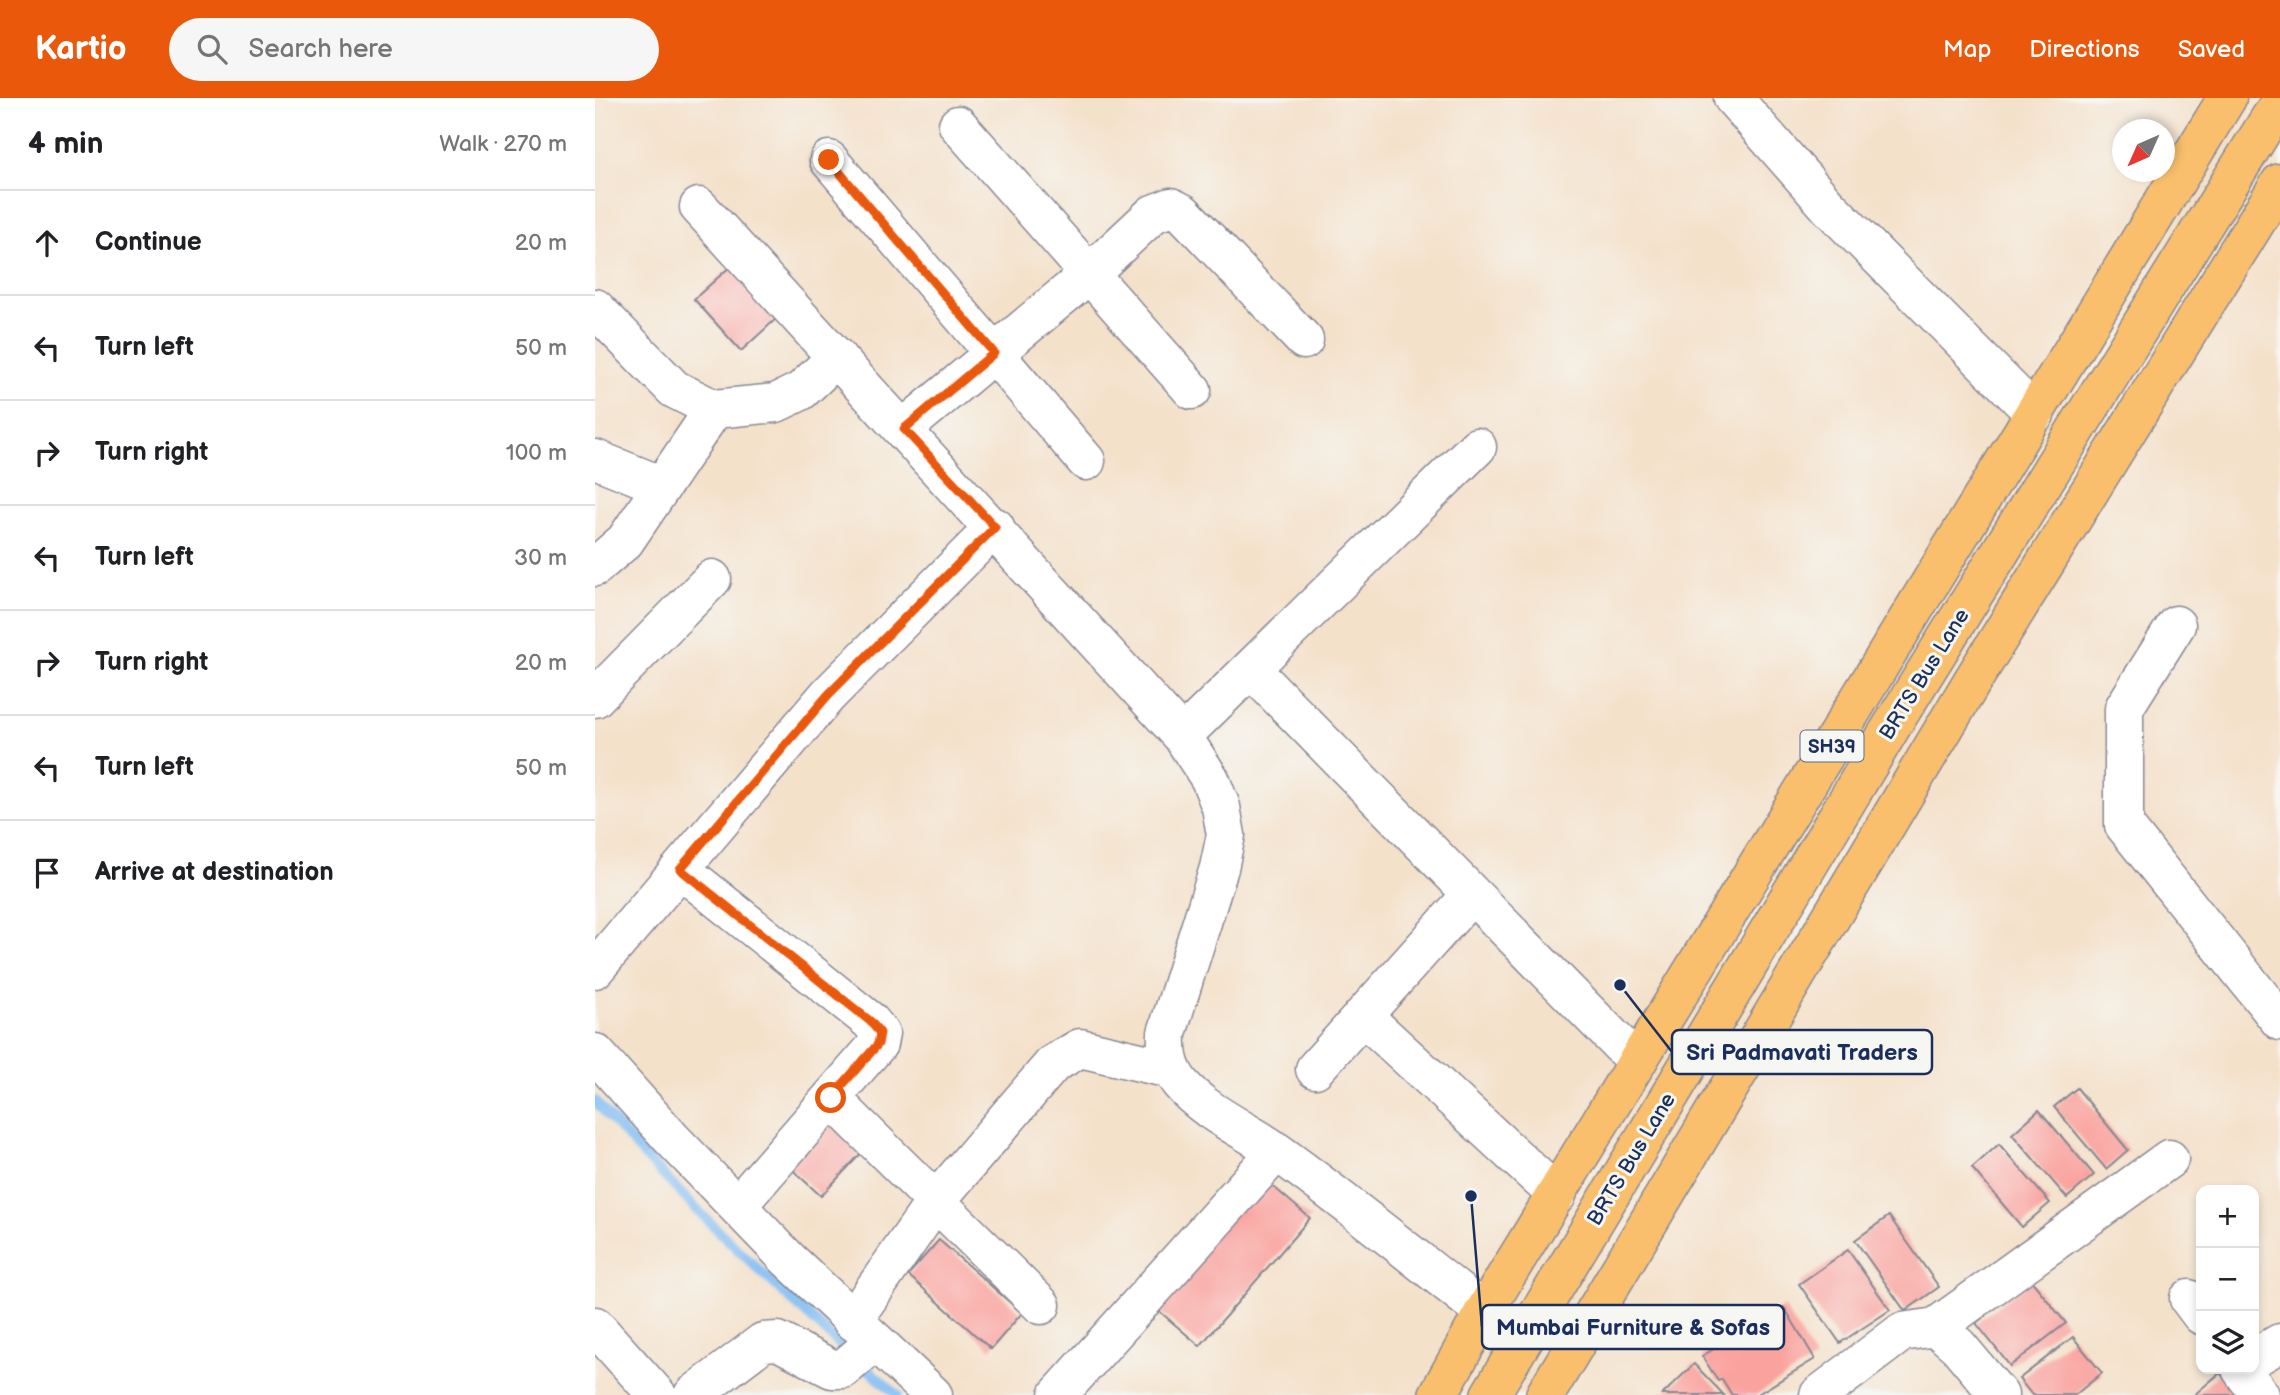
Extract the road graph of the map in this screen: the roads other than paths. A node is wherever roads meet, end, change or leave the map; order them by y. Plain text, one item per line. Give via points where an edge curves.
1 (1733, 98) edge
2 (2227, 98) edge
3 (2280, 102) edge
4 (958, 125) dead end
5 (829, 160) dead end
6 (2280, 183) edge
7 (699, 207) dead end
8 (1087, 275) junction
9 (595, 308) edge
10 (1304, 340) dead end
11 (994, 353) junction
12 (837, 357) junction
13 (1192, 390) dead end
14 (713, 409) junction
15 (2035, 414) junction
16 (904, 429) junction
17 (1477, 447) dead end
18 (595, 459) edge
19 (1086, 461) dead end
20 (660, 485) junction
21 (995, 527) junction
22 (595, 567) edge
23 (712, 579) dead end
24 (2176, 625) dead end
25 (1251, 669) junction
26 (595, 698) edge
27 (1182, 736) junction
28 (680, 869) junction
29 (1472, 894) junction
30 (595, 969) edge
31 (1363, 1016) junction
32 (2280, 1021) edge
33 (595, 1053) edge
34 (1637, 1062) junction
35 (1170, 1069) junction
36 (1315, 1069) dead end
37 (831, 1098) junction
38 (1276, 1152) junction
39 (2169, 1159) dead end
40 (1557, 1195) junction
41 (936, 1201) junction
42 (737, 1206) junction
43 (1041, 1305) dead end
44 (1484, 1312) junction
45 (595, 1326) edge
46 (1936, 1327) junction
47 (2280, 1343) edge
48 (858, 1346) junction
49 (2259, 1355) edge
50 (2245, 1374) edge
51 (657, 1395) edge
52 (693, 1395) edge
53 (933, 1395) edge
54 (1058, 1395) edge
55 (1438, 1395) edge
56 (1490, 1395) edge
57 (1545, 1395) edge
58 (1819, 1395) edge
59 (1999, 1395) edge
60 (2260, 1395) edge

1 - 15 street via 1828,206
2 - 15 main road, SH39
3 - 56 main road, BRTS Bus Lane via 1890,729
4 - 8 street
5 - 11 street
6 - 57 main road via 1923,763
7 - 12 street
8 - 10 street via 1153,214 1171,207 1184,213
8 - 11 street
8 - 13 street
9 - 14 street via 674,388
11 - 16 street
11 - 19 street
12 - 14 street via 801,391 776,403
12 - 16 street
14 - 20 street
15 - 34 main road, SH39
16 - 21 street
17 - 25 street
18 - 20 street
20 - 22 street via 625,541
21 - 27 street
21 - 28 street via 828,695
23 - 26 street
24 - 32 street via 2124,708 2124,825
25 - 27 street
25 - 29 street
27 - 35 street via 1210,779 1226,835 1167,1033
28 - 30 street
28 - 37 street via 880,1033 878,1044
29 - 31 street
29 - 34 street
31 - 36 street
31 - 40 street
33 - 42 street
34 - 40 main road, SH39
35 - 38 street via 1182,1086
35 - 41 street via 1093,1049 1080,1048 1066,1055
37 - 41 street
37 - 42 street
38 - 44 street
38 - 54 street
39 - 46 street
40 - 44 main road, SH39
41 - 43 street
41 - 48 street
42 - 48 street
44 - 55 main road, SH39
45 - 51 street
46 - 58 street via 1902,1332
46 - 59 street
47 - 49 street
48 - 52 street via 832,1369 778,1340 763,1342
48 - 53 street
50 - 60 street

